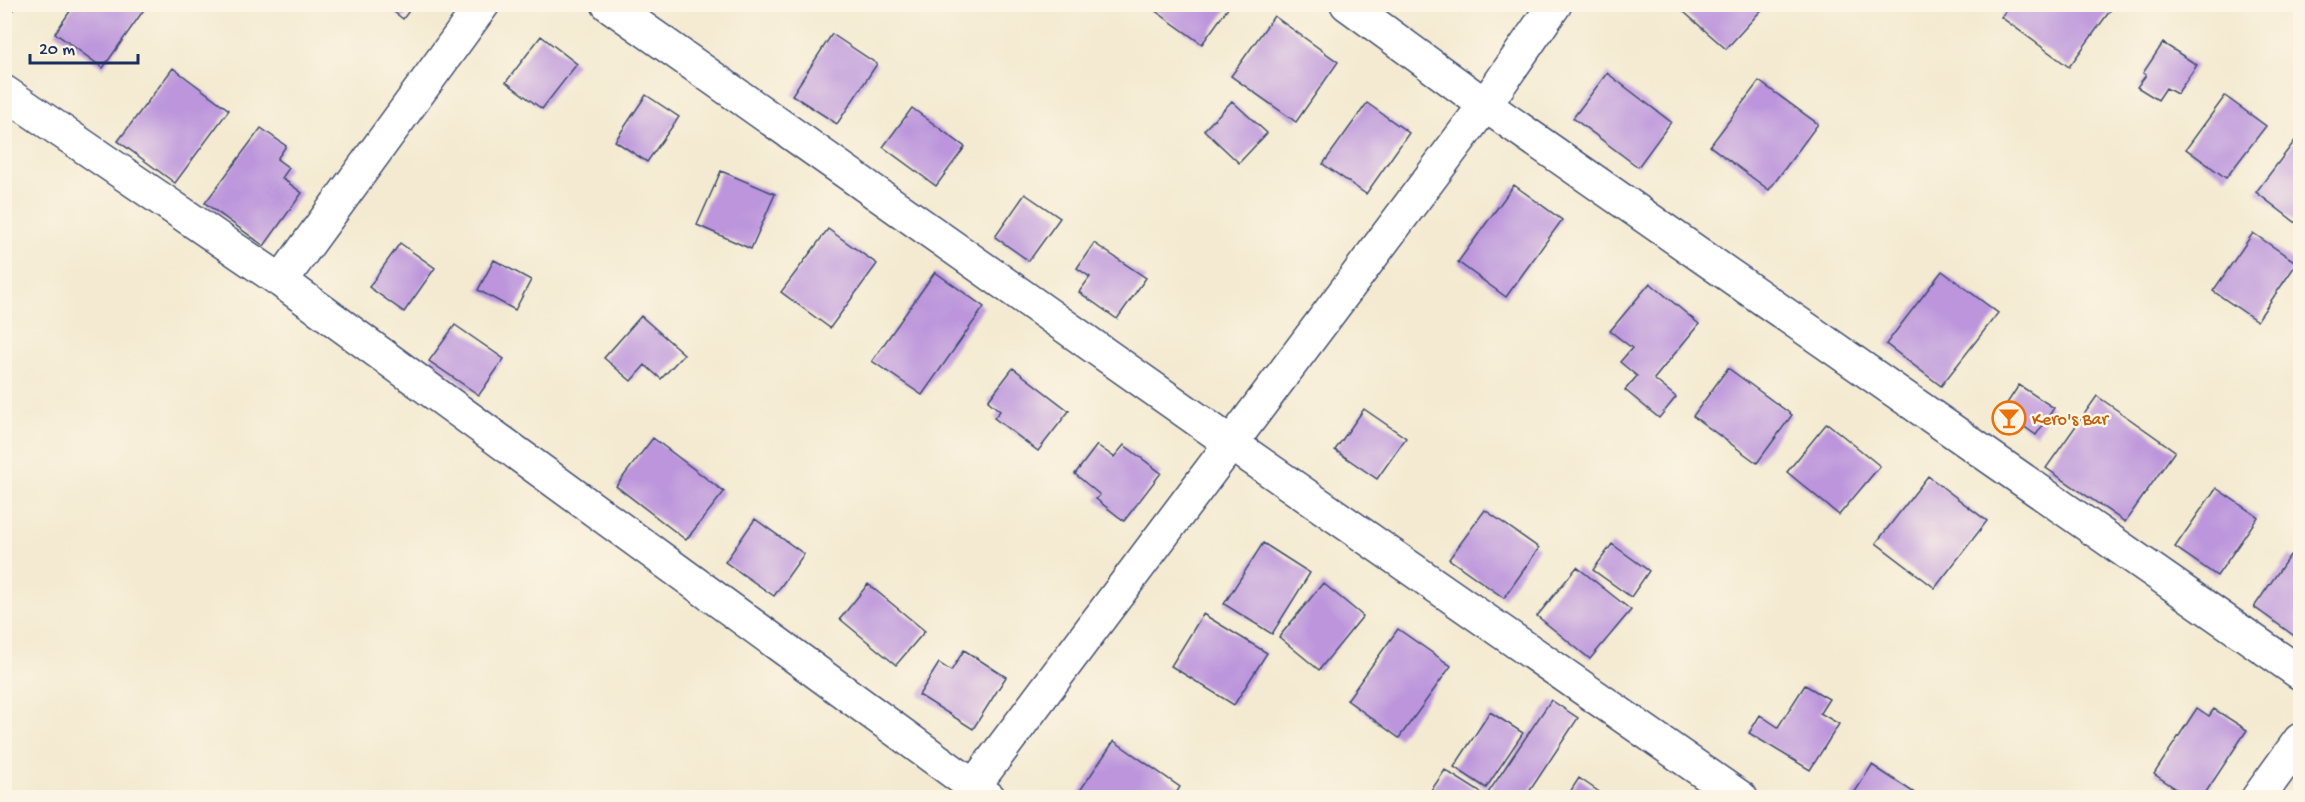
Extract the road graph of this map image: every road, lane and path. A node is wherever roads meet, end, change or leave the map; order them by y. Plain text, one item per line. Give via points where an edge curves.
1 (483, 4) edge
2 (608, 4) edge
3 (1347, 4) edge
4 (1555, 4) edge
5 (4, 92) edge
6 (1485, 105) junction
7 (281, 281) junction
8 (1232, 444) junction
9 (2301, 673) edge
10 (2301, 740) edge
11 (981, 792) edge
12 (1741, 798) edge
13 (2258, 798) edge

1 - 7 street
2 - 8 street
3 - 6 street
4 - 6 street
5 - 7 street
6 - 8 street
6 - 9 street
7 - 11 street
8 - 11 street
8 - 12 street
10 - 13 street

